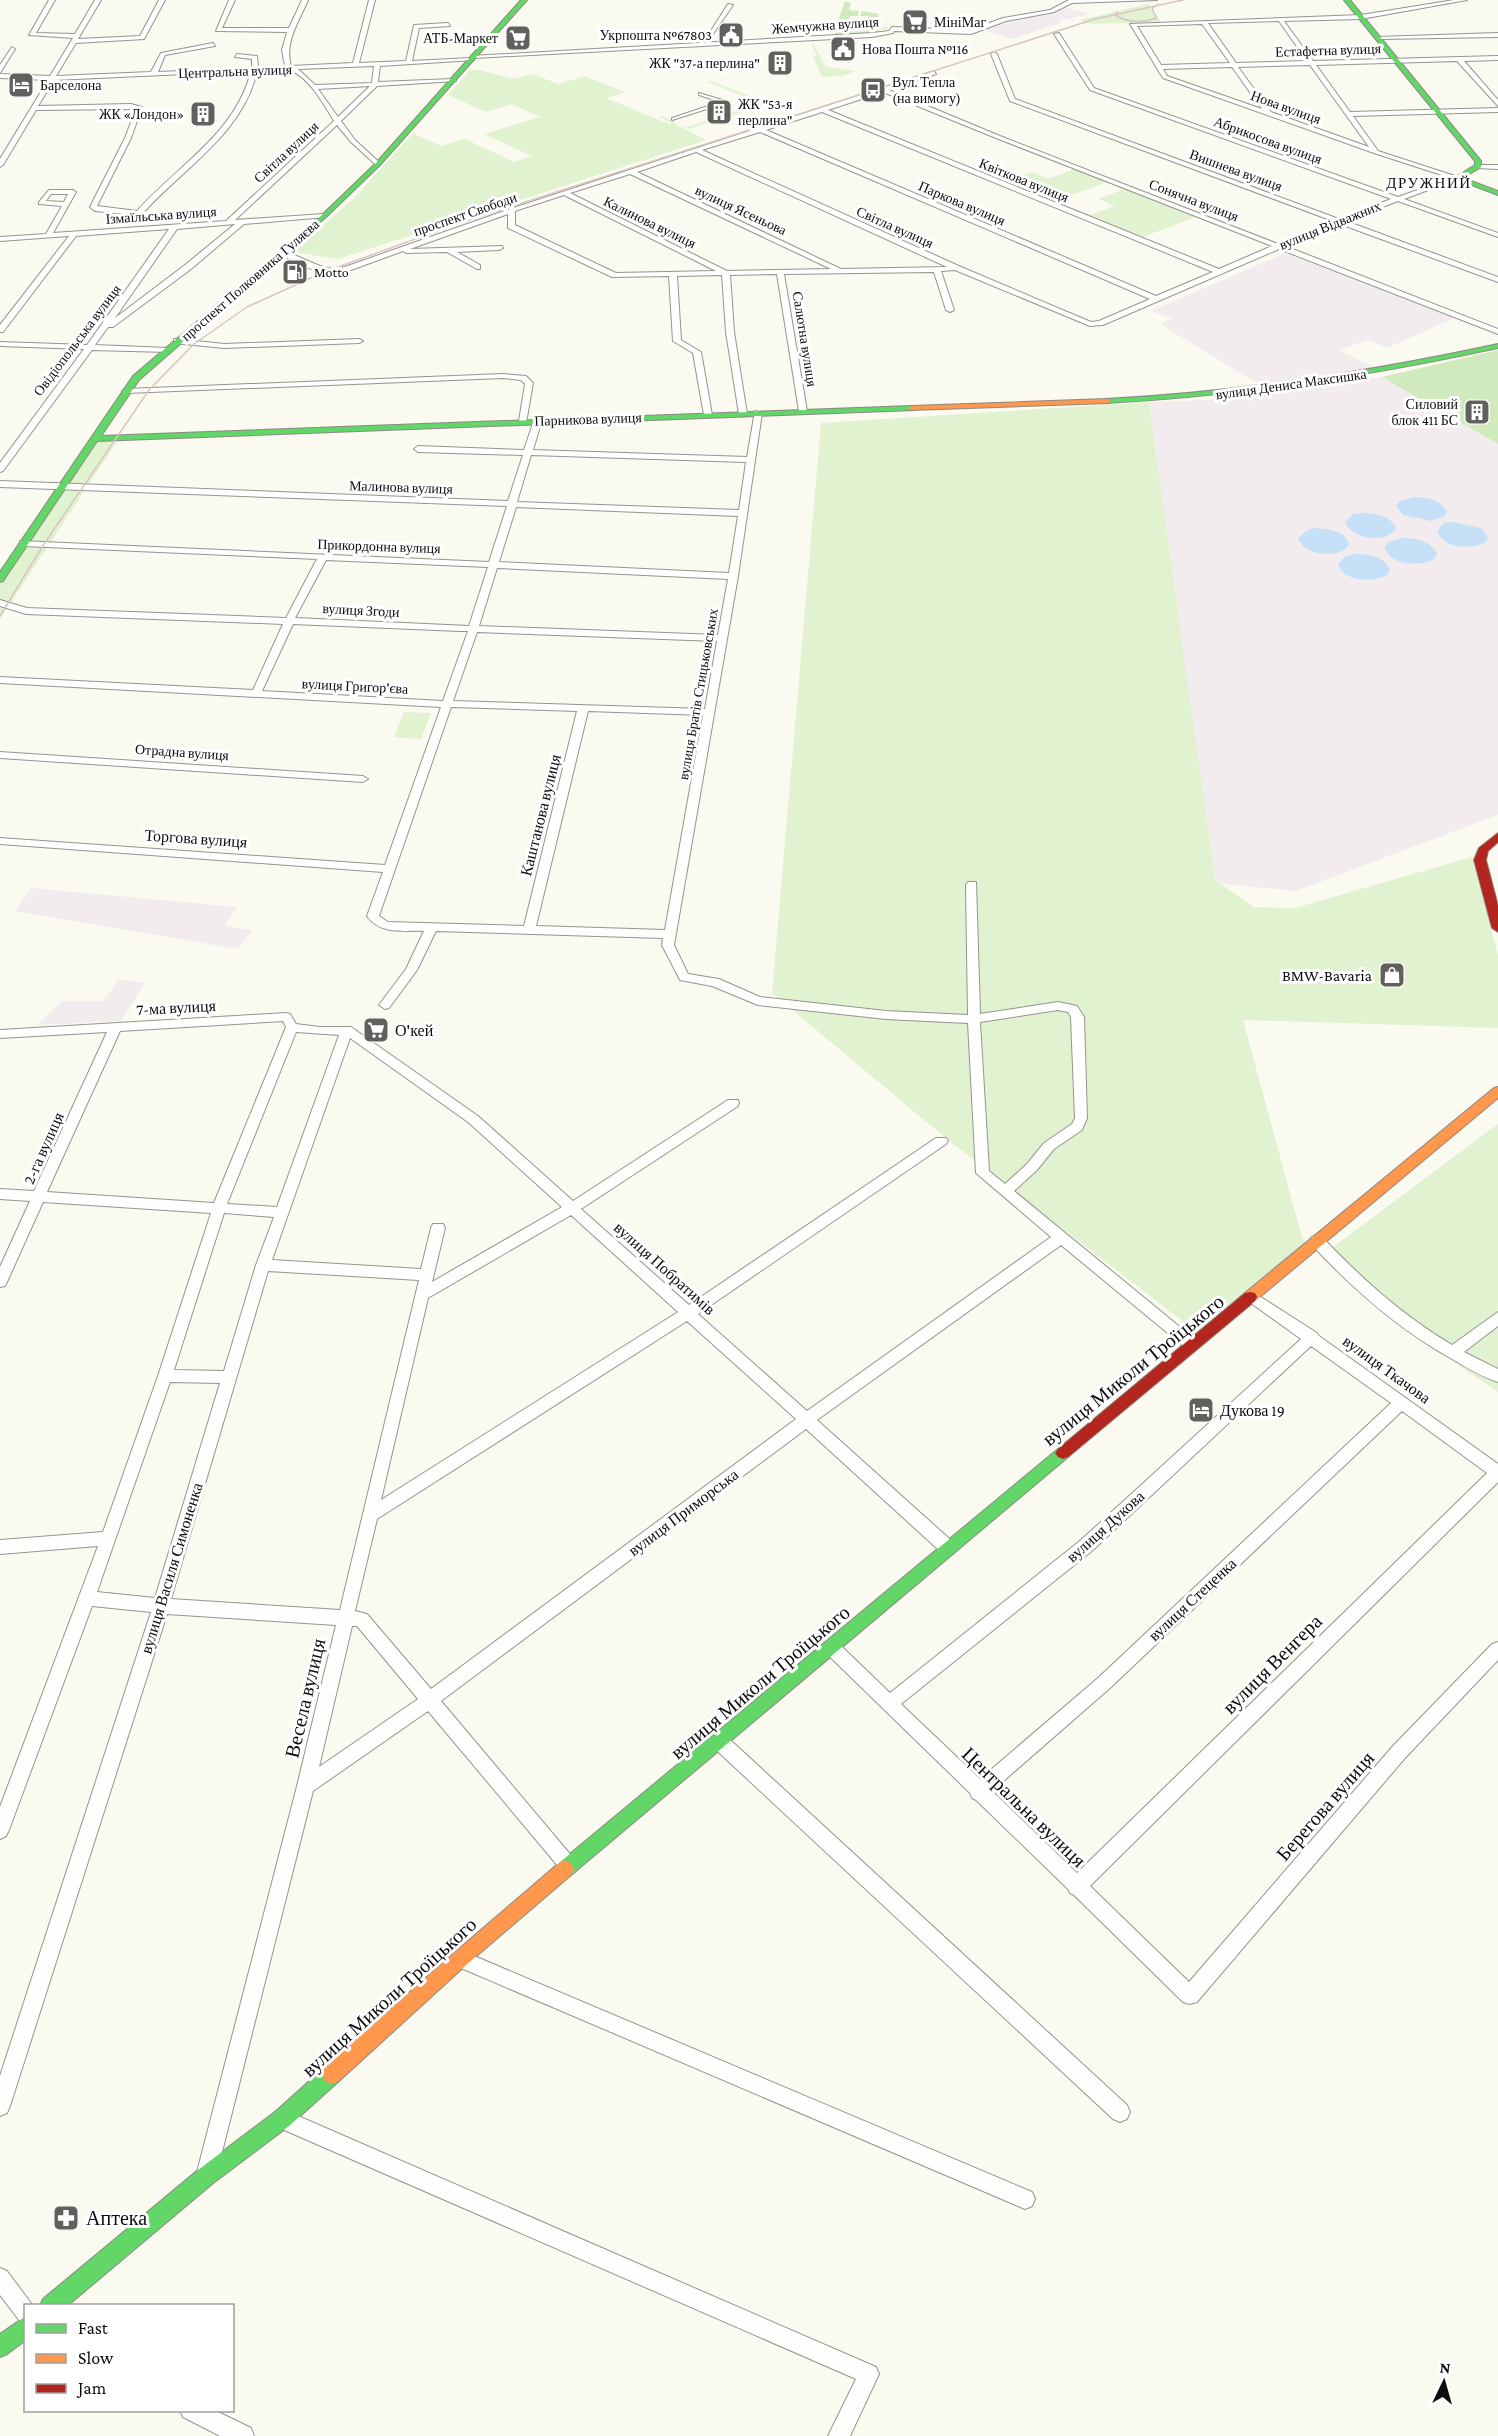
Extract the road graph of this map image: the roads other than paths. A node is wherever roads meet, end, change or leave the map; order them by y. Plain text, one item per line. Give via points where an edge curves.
1 (52, 0) edge
2 (98, 0) edge
3 (162, 0) edge
4 (232, 0) edge
5 (305, 0) edge
6 (372, 0) edge
7 (524, 0) edge
8 (1154, 0) edge
9 (1347, 0) edge
10 (1464, 0) edge
11 (730, 5) dead end
12 (1361, 17) junction
13 (1280, 20) junction
14 (1204, 22) junction
15 (448, 25) dead end
16 (291, 30) junction
17 (1057, 34) dead end
18 (1498, 35) edge
19 (709, 36) dead end
20 (1379, 37) junction
21 (76, 38) junction
22 (213, 45) dead end
23 (12, 49) dead end
24 (994, 54) dead end
25 (237, 57) dead end
26 (472, 58) junction
27 (1498, 58) edge
28 (1459, 59) junction
29 (1398, 60) junction
30 (409, 63) junction
31 (1311, 63) junction
32 (377, 65) junction
33 (1235, 65) junction
34 (355, 66) junction
35 (1158, 67) junction
36 (296, 69) junction
37 (256, 70) junction
38 (0, 71) edge
39 (934, 73) dead end
40 (153, 75) junction
41 (0, 76) edge
42 (51, 78) junction
43 (453, 81) junction
44 (374, 85) junction
45 (314, 87) junction
46 (882, 89) junction
47 (701, 94) dead end
48 (1498, 104) edge
49 (33, 108) junction
50 (820, 109) junction
51 (1498, 110) edge
52 (1440, 111) junction
53 (1268, 113) junction
54 (1349, 114) junction
55 (674, 118) dead end
56 (337, 121) junction
57 (759, 129) junction
58 (696, 150) junction
59 (1376, 152) junction
60 (3, 153) edge
61 (378, 164) junction
62 (0, 165) edge
63 (1478, 167) junction
64 (1498, 167) edge
65 (630, 171) junction
66 (1458, 178) junction
67 (564, 193) junction
68 (1498, 193) edge
69 (1397, 198) junction
70 (66, 204) dead end
71 (512, 210) junction
72 (139, 213) junction
73 (324, 216) junction
74 (243, 221) junction
75 (1340, 221) junction
76 (229, 222) junction
77 (175, 226) junction
78 (141, 228) junction
79 (74, 234) junction
80 (1498, 235) edge
81 (48, 236) junction
82 (0, 239) edge
83 (1279, 246) junction
84 (499, 248) dead end
85 (449, 250) junction
86 (392, 252) junction
87 (282, 253) junction
88 (477, 267) dead end
89 (938, 269) junction
90 (958, 269) junction
91 (841, 271) junction
92 (780, 272) junction
93 (1220, 272) junction
94 (726, 273) junction
95 (673, 274) junction
96 (1498, 280) edge
97 (1156, 299) junction
98 (950, 310) dead end
99 (1084, 323) joint
100 (0, 330) edge
101 (1498, 332) edge
102 (98, 334) junction
103 (359, 341) dead end
104 (0, 344) edge
105 (172, 345) junction
106 (1498, 346) edge
107 (88, 347) junction
108 (126, 391) junction
109 (1082, 402) joint
110 (803, 411) junction
111 (758, 413) junction
112 (743, 414) junction
113 (708, 415) junction
114 (538, 420) junction
115 (523, 421) junction
116 (94, 439) junction
117 (418, 449) dead end
118 (528, 453) junction
119 (750, 460) junction
120 (0, 469) edge
121 (0, 484) edge
122 (60, 488) junction
123 (511, 505) junction
124 (741, 513) junction
125 (23, 543) junction
126 (323, 557) junction
127 (493, 564) junction
128 (733, 576) junction
129 (0, 579) edge
130 (0, 603) edge
131 (290, 620) junction
132 (473, 630) junction
133 (721, 638) junction
134 (0, 680) edge
135 (256, 694) junction
136 (448, 704) junction
137 (583, 709) junction
138 (709, 712) junction
139 (0, 755) edge
140 (363, 780) dead end
141 (1498, 836) edge
142 (0, 841) edge
143 (391, 869) junction
144 (972, 885) dead end
145 (432, 927) junction
146 (1498, 928) edge
147 (529, 930) junction
148 (670, 934) junction
149 (385, 1005) dead end
150 (974, 1018) junction
151 (116, 1026) junction
152 (292, 1027) junction
153 (347, 1030) junction
154 (0, 1034) edge
155 (1498, 1091) edge
156 (733, 1103) dead end
157 (941, 1141) dead end
158 (1005, 1192) junction
159 (0, 1194) edge
160 (40, 1196) junction
161 (219, 1207) junction
162 (573, 1208) junction
163 (281, 1212) junction
164 (438, 1228) dead end
165 (1060, 1238) junction
166 (1317, 1241) junction
167 (263, 1265) junction
168 (426, 1275) junction
169 (0, 1282) edge
170 (422, 1295) junction
171 (1253, 1297) junction
172 (688, 1313) junction
173 (1498, 1318) edge
174 (1312, 1336) junction
175 (1192, 1345) junction
176 (1453, 1352) junction
177 (165, 1376) junction
178 (1498, 1376) edge
179 (229, 1377) junction
180 (1401, 1401) junction
181 (806, 1420) junction
182 (1498, 1472) edge
183 (370, 1515) junction
184 (108, 1538) junction
185 (0, 1546) edge
186 (948, 1548) junction
187 (87, 1598) junction
188 (161, 1606) junction
189 (346, 1618) junction
190 (832, 1648) junction
191 (1498, 1649) edge
192 (428, 1701) junction
193 (888, 1704) junction
194 (720, 1742) junction
195 (306, 1786) junction
196 (7, 1792) edge
197 (978, 1792) junction
198 (0, 1830) edge
199 (570, 1866) junction
200 (1076, 1887) junction
201 (460, 1959) junction
202 (1190, 1995) joint
203 (0, 2106) edge
204 (1120, 2112) dead end
205 (282, 2119) junction
206 (206, 2177) junction
207 (1025, 2199) dead end
208 (0, 2278) edge
209 (52, 2304) edge
210 (24, 2322) edge
211 (24, 2325) edge
212 (0, 2347) edge
213 (194, 2412) edge
214 (234, 2434) edge
215 (839, 2436) edge

1 - 21 street via 32,35
2 - 21 street
3 - 21 street via 140,39
4 - 16 street via 218,30
5 - 16 street
6 - 34 street
7 - 26 street, проспект Полковника Гуляєва
8 - 26 street, Жемчужна вулиця via 1071,1 1052,11 1005,19 971,32 892,29 872,35
9 - 12 street
10 - 12 street
11 - 19 street
12 - 13 street
12 - 20 street
13 - 14 street
13 - 31 street
14 - 33 street
14 - 35 street, Нова вулиця via 1133,24
15 - 30 street via 416,26
16 - 36 street via 285,60 288,67
17 - 69 street, Абрикосова вулиця via 1092,89
18 - 20 street
20 - 29 street
21 - 42 street
22 - 40 street via 163,54
23 - 38 street
24 - 75 street, Вишнева вулиця via 1012,100
25 - 37 street via 255,57
26 - 30 street, Центральна вулиця
26 - 43 street, проспект Полковника Гуляєва
27 - 28 street, Естафетна вулиця
28 - 29 street, Естафетна вулиця
28 - 48 street
29 - 31 street, Естафетна вулиця
29 - 52 street
30 - 32 street, Центральна вулиця
31 - 33 street, Естафетна вулиця
31 - 54 street
32 - 34 street, Центральна вулиця
32 - 44 street
33 - 35 street, Естафетна вулиця
33 - 53 street
34 - 36 street, Центральна вулиця
35 - 53 street, Нова вулиця via 1165,77
36 - 37 street, Центральна вулиця
36 - 45 street, Світла вулиця
37 - 40 street, Центральна вулиця
37 - 72 street via 241,106 218,139
39 - 46 street, проспект Свободи
40 - 42 street, Центральна вулиця
41 - 42 street, Центральна вулиця
42 - 49 street
43 - 44 street
43 - 61 street, проспект Полковника Гуляєва
44 - 45 street
44 - 56 street
45 - 56 street, Світла вулиця
46 - 50 street, проспект Свободи
46 - 83 street, Сонячна вулиця
47 - 55 street via 726,102
49 - 60 street
49 - 72 street via 140,108 93,207
50 - 57 street, проспект Свободи
50 - 93 street, Квіткова вулиця
51 - 52 street
52 - 54 street
52 - 63 street via 1478,161
53 - 59 street, Нова вулиця
54 - 59 street
56 - 61 street
56 - 76 street, Світла вулиця
57 - 58 street, проспект Свободи
57 - 97 street, Паркова вулиця
58 - 65 street, проспект Свободи
58 - 90 street, Світла вулиця
59 - 66 street, Нова вулиця
60 - 62 street
61 - 73 street, проспект Полковника Гуляєва
63 - 64 street
63 - 66 street, вулиця Відважних
65 - 67 street, проспект Свободи
65 - 91 street, вулиця Ясеньова
66 - 68 street
66 - 69 street, вулиця Відважних
67 - 71 street, проспект Свободи
67 - 94 street, Калинова вулиця
69 - 75 street, вулиця Відважних
69 - 80 street, Абрикосова вулиця
70 - 81 street
71 - 86 street, проспект Свободи
71 - 95 street via 511,226 609,274
72 - 78 street
73 - 74 street, Ізмаїльська вулиця
73 - 87 street, проспект Полковника Гуляєва
74 - 76 street, Ізмаїльська вулиця
74 - 102 street
75 - 83 street, вулиця Відважних
75 - 96 street, Вишнева вулиця
76 - 77 street, Ізмаїльська вулиця
77 - 78 street, Ізмаїльська вулиця
77 - 102 street, Овідіопольська вулиця
78 - 79 street, Ізмаїльська вулиця
79 - 81 street, Ізмаїльська вулиця
79 - 100 street
81 - 82 street, Ізмаїльська вулиця
83 - 93 street, вулиця Відважних
83 - 101 street, Сонячна вулиця
84 - 85 street
85 - 86 street
85 - 88 street
86 - 87 street, проспект Свободи via 330,273
87 - 105 street, проспект Полковника Гуляєва
89 - 90 street
89 - 91 street
89 - 98 street
90 - 99 street, Світла вулиця
91 - 92 street
92 - 94 street
92 - 110 street, Салютна вулиця
93 - 97 street, вулиця Відважних
94 - 95 street
94 - 112 street via 730,332
95 - 113 street via 675,336 697,352
97 - 99 street, вулиця Відважних via 1100,323
102 - 107 street, Овідіопольська вулиця
103 - 105 street
104 - 107 street
105 - 107 street
105 - 108 street, проспект Полковника Гуляєва
106 - 109 street, вулиця Дениса Максишка via 1378,372 1286,386
107 - 120 street, Овідіопольська вулиця
108 - 115 street via 502,376 523,378 529,383
108 - 116 street, проспект Полковника Гуляєва
109 - 110 street, Парникова вулиця
110 - 111 street, Парникова вулиця
111 - 112 street, Парникова вулиця
111 - 119 street, вулиця Братів Стицьковських
112 - 113 street, Парникова вулиця
113 - 114 street, Парникова вулиця
114 - 115 street, Парникова вулиця
114 - 118 street
115 - 116 street, Парникова вулиця
116 - 122 street, проспект Полковника Гуляєва
117 - 118 street
118 - 119 street
118 - 123 street
119 - 124 street, вулиця Братів Стицьковських
121 - 122 street, Малинова вулиця
122 - 123 street, Малинова вулиця
122 - 125 street, проспект Полковника Гуляєва
123 - 124 street, Малинова вулиця
123 - 127 street
124 - 128 street, вулиця Братів Стицьковських
125 - 126 street, Прикордонна вулиця
125 - 129 street, проспект Полковника Гуляєва
126 - 127 street, Прикордонна вулиця
126 - 131 street
127 - 128 street, Прикордонна вулиця
127 - 132 street
128 - 133 street, вулиця Братів Стицьковських
130 - 131 street, вулиця Згоди via 26,611
131 - 132 street, вулиця Згоди
131 - 135 street
132 - 133 street, вулиця Згоди
132 - 136 street
133 - 138 street, вулиця Братів Стицьковських
134 - 135 street, вулиця Григор'єва
135 - 136 street, вулиця Григор'єва
136 - 137 street, вулиця Григор'єва
136 - 143 street
137 - 138 street, вулиця Григор'єва
137 - 147 street, Каштанова вулиця
138 - 148 street, вулиця Братів Стицьковських
139 - 140 street, Отрадна вулиця
141 - 146 street via 1483,850 1480,860
142 - 143 street, Торгова вулиця
143 - 145 street via 374,916 377,922 386,926
144 - 150 street
145 - 147 street
145 - 149 street via 411,970
147 - 148 street
148 - 150 street, вулиця Братів Стицьковських via 669,945 684,977 715,982 758,1000 886,1015
150 - 158 street via 983,1173
150 - 158 street via 1058,1006 1076,1012 1079,1019 1081,1118 1077,1127 1048,1146
151 - 152 street, 7-ма вулиця via 286,1017
151 - 154 street, 7-ма вулиця
151 - 160 street, 2-га вулиця
152 - 153 street, 7-ма вулиця via 320,1032
152 - 161 street
153 - 162 street, вулиця Побратимів via 473,1119
153 - 163 street, вулиця Василя Симоненка
155 - 166 street, вулиця Миколи Троїцького
156 - 162 street
157 - 172 street
158 - 165 street
159 - 160 street
160 - 161 street
160 - 169 street, 2-га вулиця
161 - 163 street
161 - 177 street
162 - 170 street
162 - 172 street, вулиця Побратимів
163 - 167 street, вулиця Василя Симоненка
164 - 168 street, Весела вулиця
165 - 175 street
165 - 181 street, вулиця Приморська
166 - 171 street, вулиця Миколи Троїцького
166 - 176 street via 1369,1293 1405,1322
167 - 168 street
167 - 179 street, вулиця Василя Симоненка
168 - 170 street, Весела вулиця
170 - 183 street, Весела вулиця
171 - 174 street, вулиця Ткачова
171 - 175 street, вулиця Миколи Троїцького
172 - 181 street, вулиця Побратимів
172 - 183 street
173 - 176 street
174 - 180 street, вулиця Ткачова
174 - 193 street, вулиця Дукова via 1087,1545
175 - 186 street, вулиця Миколи Троїцького
176 - 178 street
177 - 179 street
177 - 184 street
179 - 188 street, вулиця Василя Симоненка
180 - 182 street, вулиця Ткачова
180 - 197 street, вулиця Стеценка via 1104,1683
181 - 186 street, вулиця Побратимів
181 - 192 street, вулиця Приморська
182 - 200 street, вулиця Венгера
183 - 189 street, Весела вулиця
184 - 185 street
184 - 187 street
186 - 190 street, вулиця Миколи Троїцького
187 - 188 street
187 - 196 street
188 - 189 street
188 - 203 street, вулиця Василя Симоненка
189 - 192 street via 361,1619
189 - 195 street, Весела вулиця
190 - 193 street, Центральна вулиця
190 - 194 street, вулиця Миколи Троїцького
191 - 202 street, Берегова вулиця via 1399,1752
192 - 195 street, вулиця Приморська
192 - 199 street
193 - 197 street, Центральна вулиця
194 - 199 street, вулиця Миколи Троїцького
194 - 204 street
195 - 206 street, Весела вулиця
196 - 198 street
197 - 200 street, Центральна вулиця
199 - 201 street, вулиця Миколи Троїцького
200 - 202 street, Центральна вулиця
201 - 205 street, вулиця Миколи Троїцького
201 - 207 street
205 - 206 street, вулиця Миколи Троїцького
205 - 215 street via 868,2374
206 - 209 street, вулиця Миколи Троїцького
208 - 210 street
211 - 212 street
213 - 214 street

